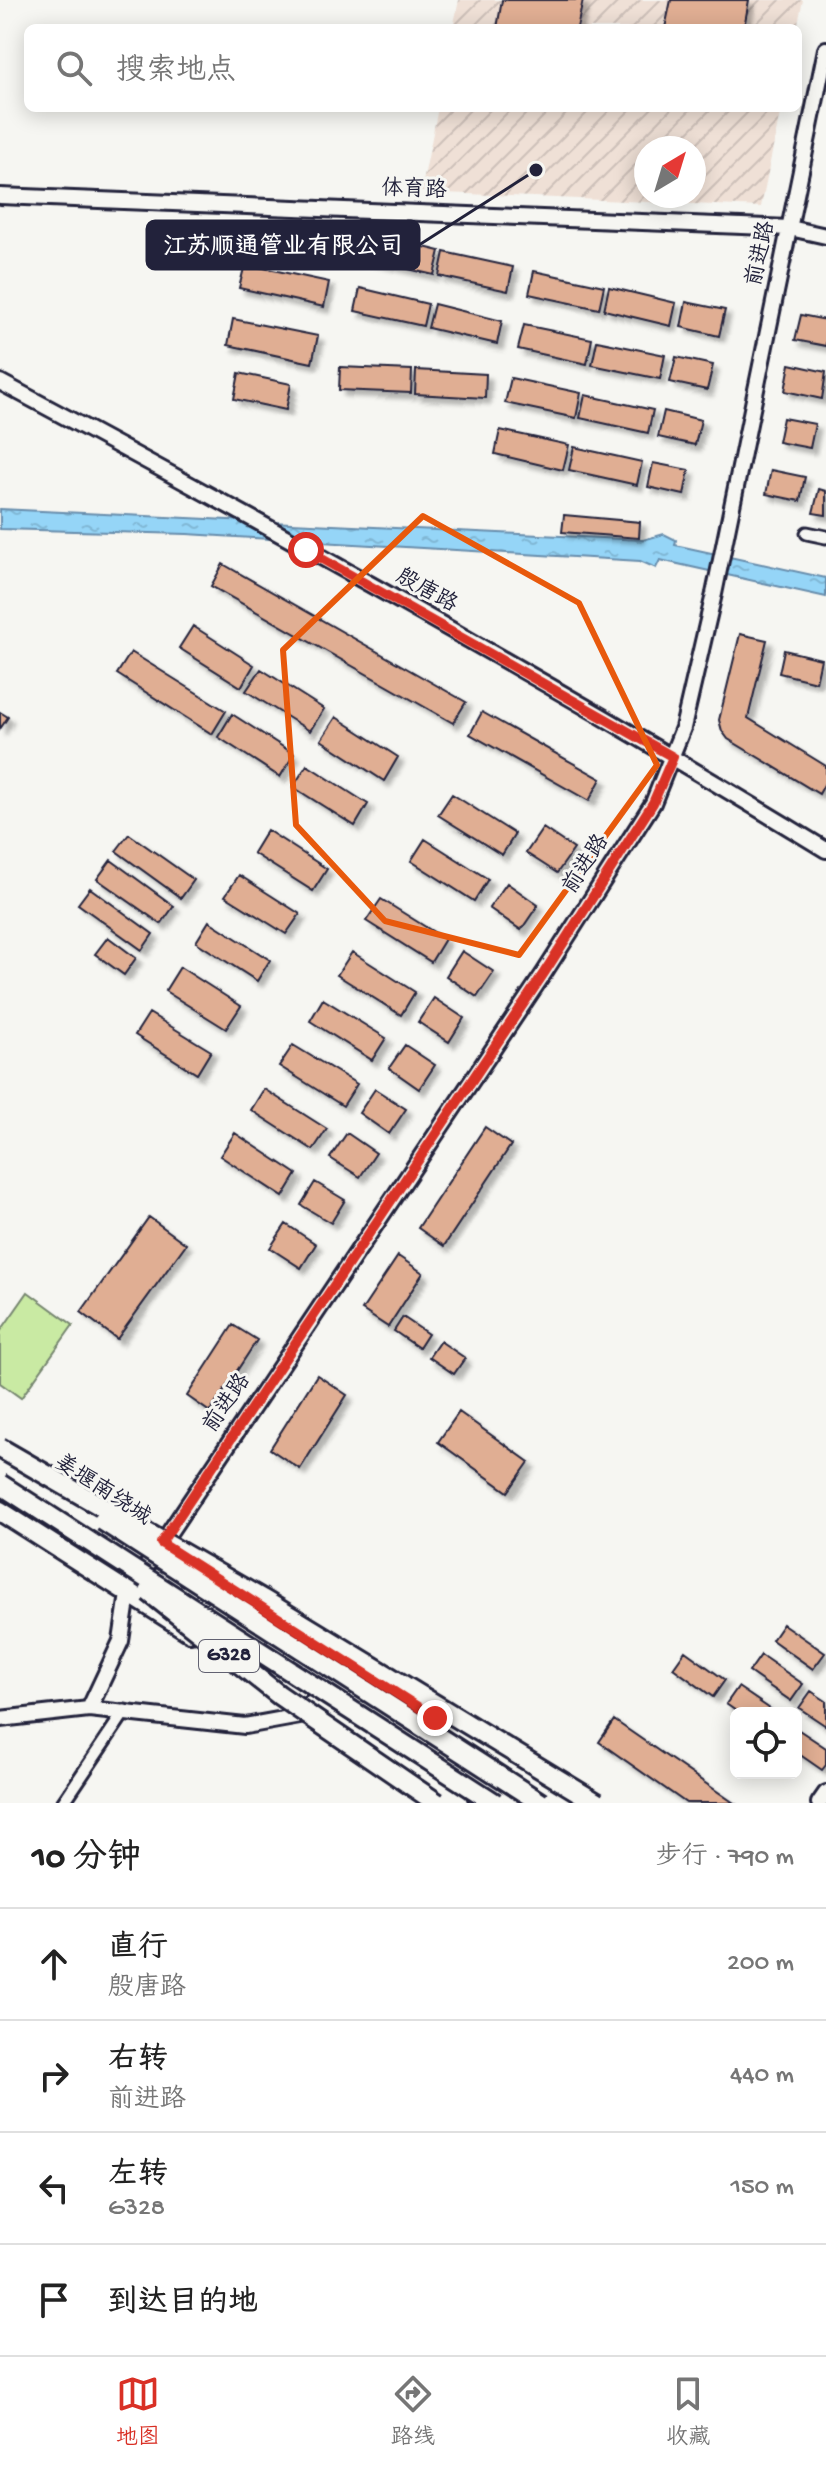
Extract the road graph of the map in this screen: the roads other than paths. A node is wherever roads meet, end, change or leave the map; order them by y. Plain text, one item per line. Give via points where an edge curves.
1 (826, 49) edge
2 (0, 196) edge
3 (790, 228) junction
4 (826, 236) edge
5 (0, 382) edge
6 (807, 533) dead end
7 (826, 537) edge
8 (673, 757) junction
9 (826, 850) edge
10 (0, 1439) edge
11 (0, 1448) edge
12 (0, 1454) edge
13 (0, 1484) edge
14 (0, 1511) edge
15 (62, 1524) junction
16 (161, 1543) junction
17 (128, 1594) junction
18 (89, 1709) junction
19 (125, 1711) junction
20 (319, 1712) junction
21 (0, 1719) edge
22 (826, 1793) edge
23 (63, 1803) edge
24 (437, 1803) edge
25 (458, 1803) edge
26 (495, 1803) edge
27 (541, 1803) edge
28 (570, 1803) edge
29 (597, 1803) edge
30 (819, 1803) edge

1 - 3 street, 前进路
2 - 3 street, 体育路
3 - 4 street, 体育路
3 - 8 street, 前进路 via 714,594
5 - 8 street, 殷唐路 via 237,508
6 - 7 street
8 - 9 street, 殷唐路
8 - 16 street, 前进路 via 653,803 544,973
10 - 16 main road, G328 / G328
11 - 29 main road, bridge via 351,1652
12 - 27 main road, 姜堰南绕城, bridge
13 - 15 main road, bridge
14 - 17 main road, G328 / G328
15 - 24 main road, bridge via 279,1695
15 - 26 main road, bridge
16 - 17 street, 前进路
16 - 28 main road, G328 / G328
17 - 18 street via 121,1641
17 - 20 main road, G328 / G328
18 - 19 street
18 - 21 street
19 - 20 street via 245,1726
19 - 23 street
20 - 25 main road, G328 / G328
22 - 30 street

